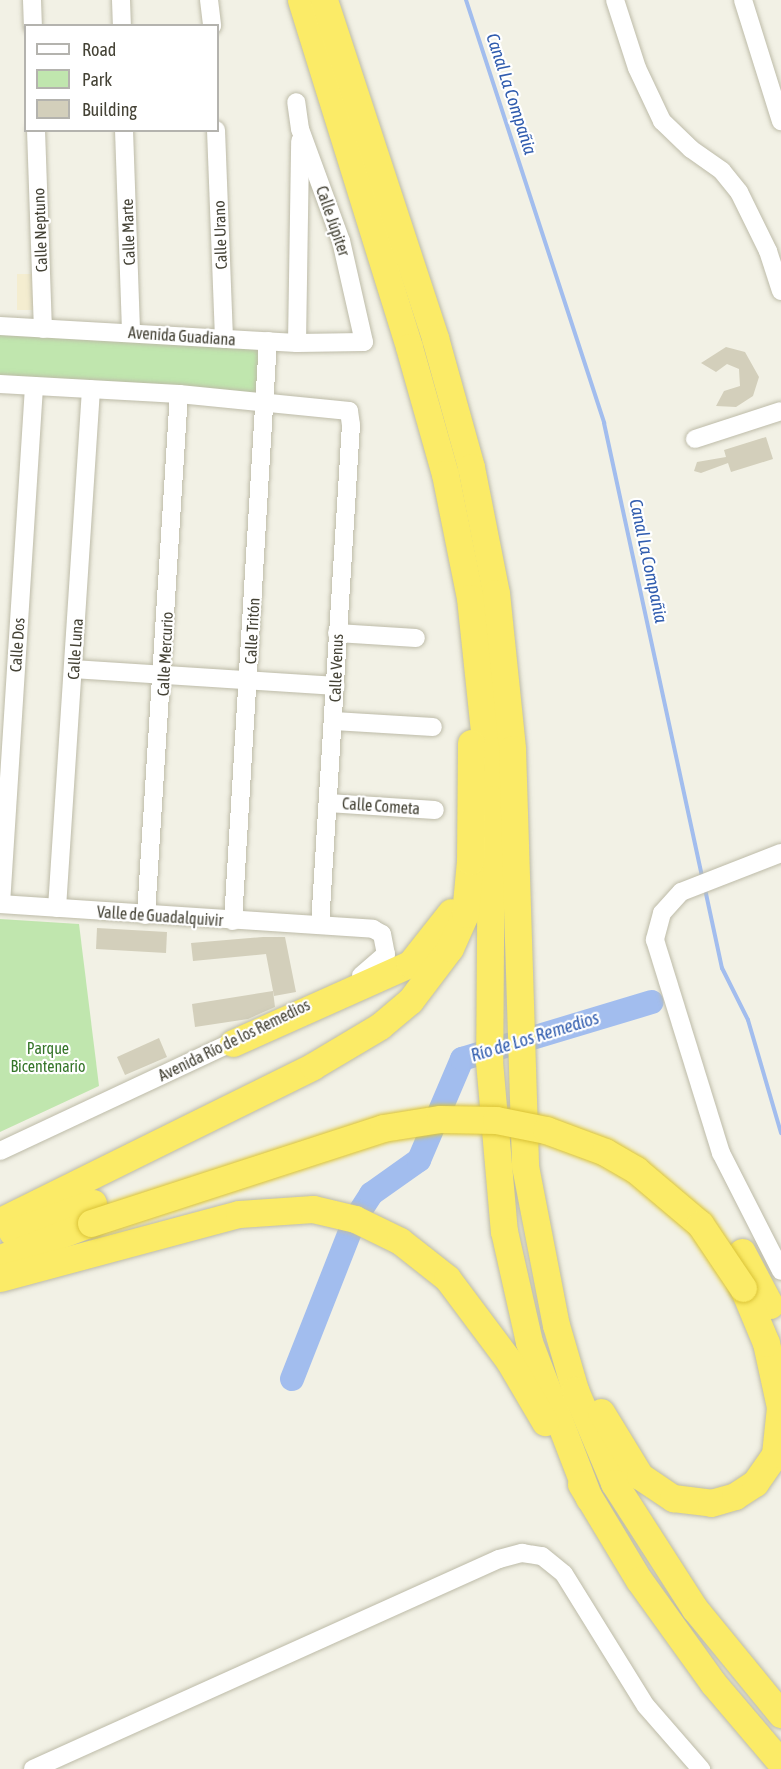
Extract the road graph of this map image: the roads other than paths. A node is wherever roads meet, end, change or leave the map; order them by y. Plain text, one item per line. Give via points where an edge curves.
1 (32, 0) edge
2 (121, 0) edge
3 (209, 0) edge
4 (300, 0) edge
5 (324, 0) edge
6 (615, 0) edge
7 (743, 0) edge
8 (33, 24) edge
9 (122, 24) edge
10 (212, 24) edge
11 (296, 102) dead end
12 (781, 121) edge
13 (300, 129) junction
14 (36, 132) edge
15 (124, 132) edge
16 (216, 132) edge
17 (781, 291) edge
18 (0, 326) edge
19 (43, 329) junction
20 (131, 333) junction
21 (224, 339) junction
22 (268, 341) junction
23 (364, 342) joint
24 (297, 343) junction
25 (0, 384) edge
26 (34, 386) junction
27 (91, 389) junction
28 (179, 394) junction
29 (265, 401) junction
30 (781, 411) edge
31 (695, 439) dead end
32 (470, 598) junction
33 (337, 633) junction
34 (416, 638) dead end
35 (74, 669) junction
36 (165, 675) junction
37 (249, 682) junction
38 (335, 686) junction
39 (334, 721) junction
40 (433, 727) dead end
41 (328, 803) junction
42 (435, 810) dead end
43 (781, 853) edge
44 (470, 861) junction
45 (0, 904) edge
46 (57, 908) junction
47 (146, 915) junction
48 (233, 921) junction
49 (320, 925) junction
50 (233, 1042) junction
51 (0, 1151) edge
52 (92, 1213) junction
53 (0, 1221) edge
54 (0, 1238) edge
55 (0, 1258) edge
56 (781, 1271) edge
57 (0, 1278) edge
58 (556, 1324) junction
59 (781, 1331) edge
60 (589, 1498) junction
61 (781, 1714) edge
62 (781, 1763) edge
63 (33, 1769) edge
64 (701, 1769) edge

1 - 8 street
2 - 9 street
3 - 10 street
4 - 32 highway via 409,347 445,474
5 - 58 highway via 435,338 471,467 496,593 507,688 526,1177
6 - 17 street via 637,68 662,121 722,171 739,192 768,251
7 - 12 street
11 - 13 street, Calle Júpiter
13 - 23 street, Calle Júpiter via 341,241
13 - 24 street
14 - 19 street, Calle Neptuno
15 - 20 street, Calle Marte
16 - 21 street, Calle Urano
18 - 19 street, Avenida Guadiana
19 - 20 street, Avenida Guadiana
20 - 21 street, Avenida Guadiana
21 - 22 street, Avenida Guadiana
22 - 24 street, Avenida Guadiana
22 - 29 street, Calle Tritón
23 - 24 street, Avenida Guadiana
25 - 26 street
26 - 27 street
26 - 45 street, Calle Dos
27 - 28 street
27 - 35 street, Calle Luna
28 - 29 street
28 - 36 street, Calle Mercurio
29 - 33 street, Calle Venus via 348,411 351,425
29 - 37 street, Calle Tritón
30 - 31 street
32 - 44 highway
32 - 60 highway via 491,799 489,1061 496,1171 513,1278 529,1342
33 - 34 street
33 - 38 street, Calle Venus
35 - 36 street
35 - 46 street, Calle Luna
36 - 37 street
36 - 47 street, Calle Mercurio
37 - 38 street
37 - 48 street, Calle Tritón
38 - 39 street, Calle Venus
39 - 40 street
39 - 41 street, Calle Venus
41 - 42 street, Calle Cometa
41 - 49 street, Calle Venus
43 - 56 street via 700,881 670,900 655,940 721,1153
44 - 50 highway via 447,921 410,964
44 - 53 highway via 465,914 450,948 410,1000 380,1026 313,1066
45 - 46 street, Valle de Guadalquivir
46 - 47 street, Valle de Guadalquivir
47 - 48 street, Valle de Guadalquivir
48 - 49 street, Valle de Guadalquivir
49 - 50 street, Avenida Río de los Remedios via 373,929 382,934 386,954 368,973
50 - 51 street, Avenida Río de los Remedios
52 - 54 highway
52 - 55 highway
52 - 58 highway, bridge via 383,1128 440,1119 496,1120 546,1130 605,1152 636,1170 700,1224 743,1288 773,1367 780,1431 770,1464 754,1483 735,1496 711,1503 673,1498 640,1476 624,1456
52 - 59 highway via 383,1112 483,1102 539,1112 592,1129 640,1152 694,1195 742,1252
57 - 60 highway via 239,1214 313,1209 355,1219 400,1241 447,1278 509,1361
58 - 61 highway via 575,1390 614,1482 695,1609
60 - 62 highway via 639,1580 712,1683
63 - 64 street via 499,1559 522,1553 542,1556 564,1574 646,1706

